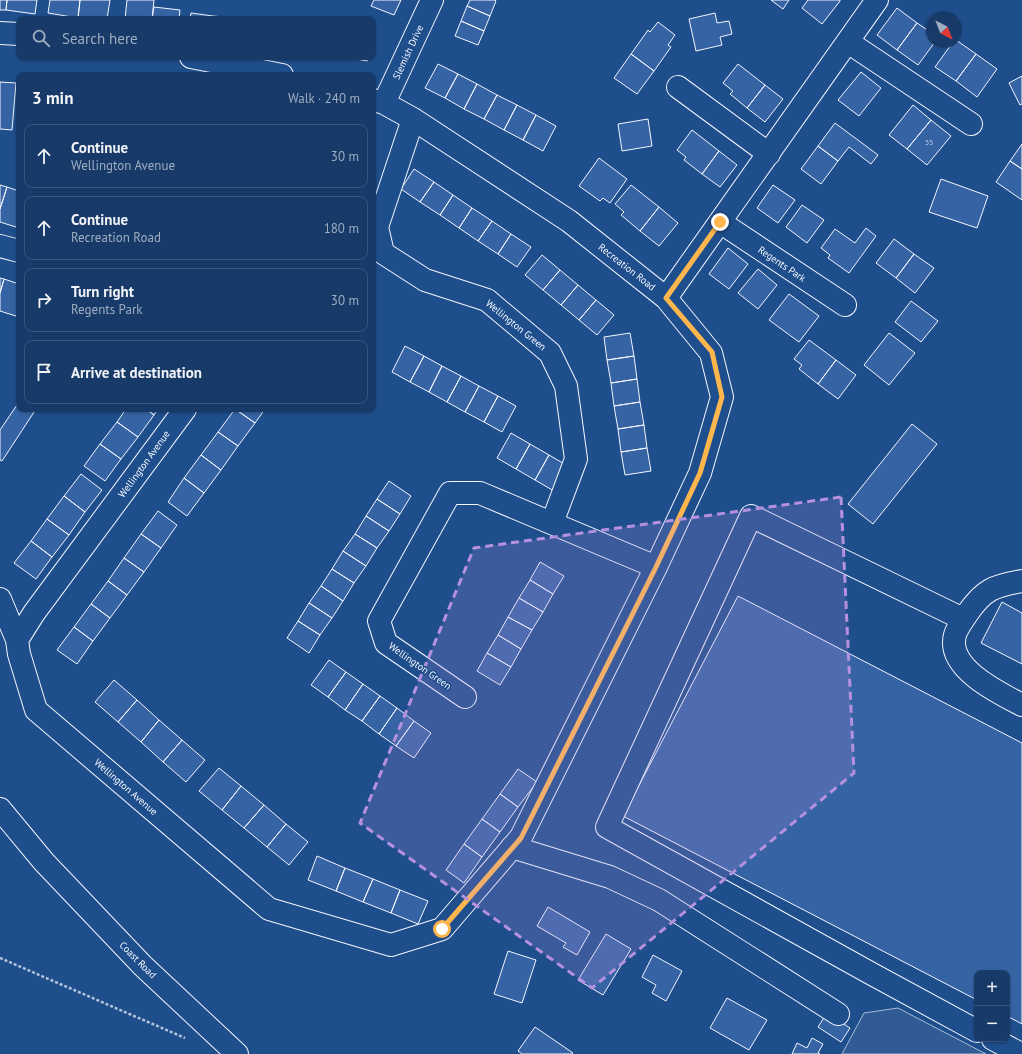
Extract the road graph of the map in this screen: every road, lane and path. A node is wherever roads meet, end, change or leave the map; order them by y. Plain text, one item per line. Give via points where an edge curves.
1 (432, 0) edge
2 (877, 0) edge
3 (0, 33) edge
4 (16, 34) edge
5 (848, 42) junction
6 (206, 60) edge
7 (267, 72) edge
8 (678, 87) dead end
9 (378, 102) edge
10 (413, 119) junction
11 (970, 124) dead end
12 (769, 154) junction
13 (720, 222) junction
14 (0, 246) edge
15 (16, 250) edge
16 (666, 298) junction
17 (845, 305) dead end
18 (183, 412) edge
19 (552, 523) junction
20 (656, 567) junction
21 (1022, 582) edge
22 (0, 599) edge
23 (963, 619) junction
24 (17, 640) junction
25 (465, 697) dead end
26 (1022, 705) edge
27 (0, 809) edge
28 (512, 848) junction
29 (0, 958) edge
30 (838, 1014) dead end
31 (974, 1029) edge
32 (186, 1038) dead end
33 (999, 1042) edge
34 (237, 1054) edge
35 (1021, 1054) edge

1 - 9 street, Slemish Drive
2 - 5 street
3 - 4 street
5 - 11 street
5 - 12 street
6 - 7 street
8 - 12 street
9 - 10 street, Recreation Road
10 - 16 street, Recreation Road via 569,221
10 - 19 street, Wellington Green via 377,227 383,253 424,280 487,300 550,353 566,386 576,459
12 - 13 street
13 - 16 street
13 - 17 street, Regents Park
14 - 15 street
16 - 20 street, Recreation Road via 712,352 722,397 700,473
18 - 24 street, Wellington Avenue via 34,613
19 - 20 street, Wellington Green
19 - 25 street, Wellington Green via 480,493 450,493 379,621 386,643
20 - 28 street, Recreation Road via 521,838
21 - 23 street via 994,587 976,601
22 - 24 street
23 - 26 street via 955,635 955,651 966,668 980,681
23 - 31 street via 751,516 607,827
24 - 28 street, Wellington Avenue via 36,710 269,909 391,944 442,929
27 - 34 street, Coast Road via 44,862 143,966
28 - 30 street via 610,877 659,900
29 - 32 path
33 - 35 street

